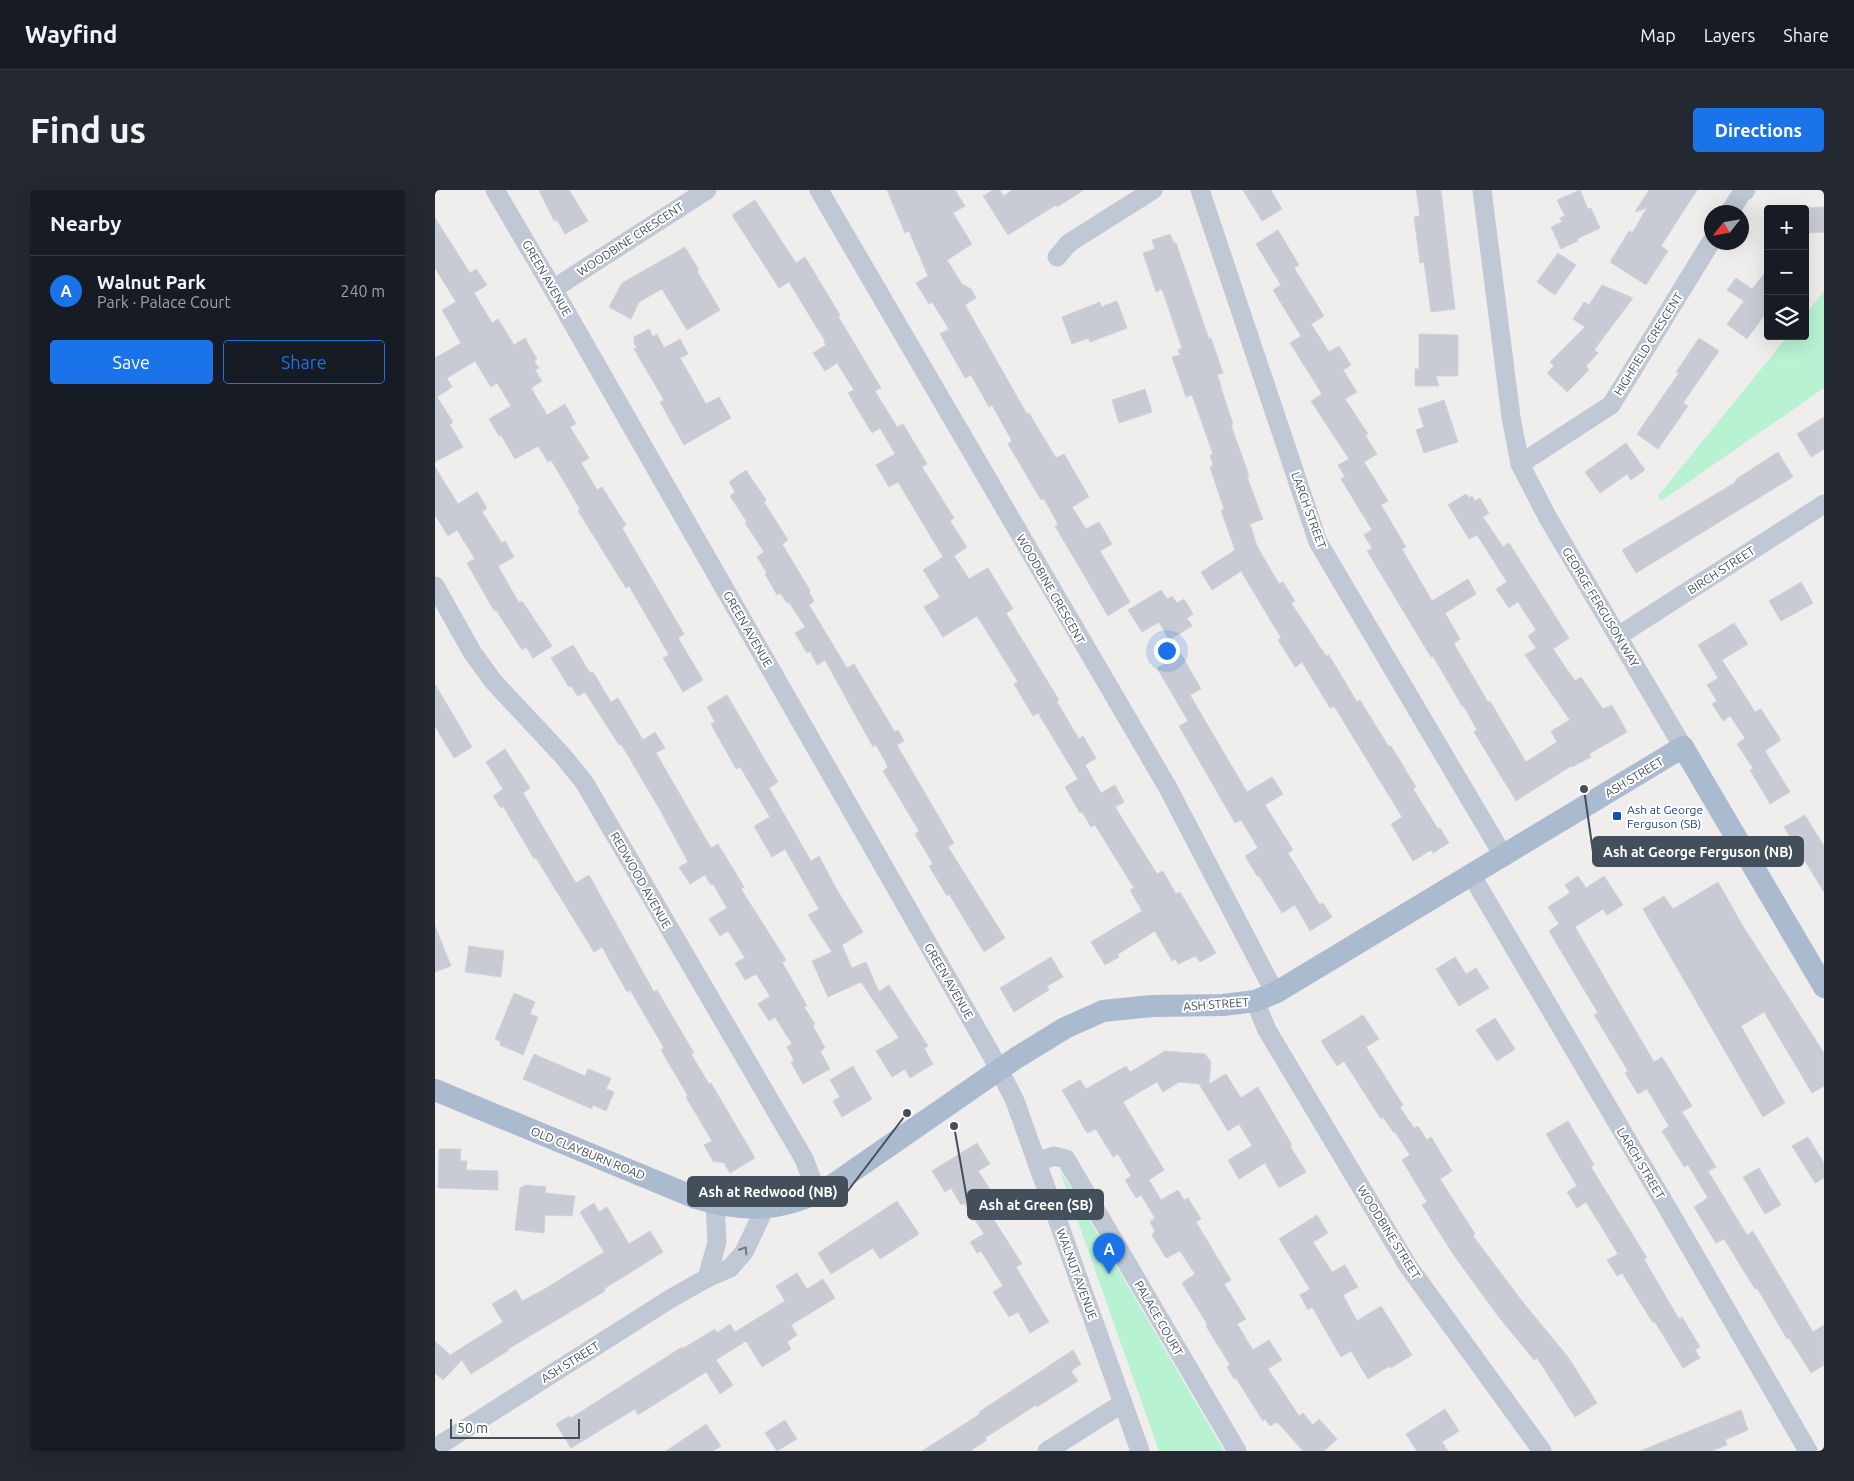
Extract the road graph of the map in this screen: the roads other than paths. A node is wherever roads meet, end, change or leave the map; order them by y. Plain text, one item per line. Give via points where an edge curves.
1 (495, 190) edge
2 (707, 190) edge
3 (819, 190) edge
4 (1153, 190) edge
5 (1200, 190) edge
6 (1482, 190) edge
7 (1746, 190) edge
8 (1734, 205) edge
9 (1706, 250) edge
10 (1057, 257) dead end
11 (553, 289) junction
12 (1520, 464) junction
13 (1824, 504) edge
14 (435, 586) edge
15 (1618, 636) junction
16 (1683, 747) junction
17 (1504, 856) junction
18 (1472, 876) junction
19 (1824, 987) edge
20 (1265, 997) junction
21 (999, 1070) junction
22 (435, 1090) edge
23 (1037, 1162) junction
24 (817, 1193) junction
25 (715, 1204) junction
26 (743, 1208) joint
27 (765, 1208) junction
28 (707, 1278) junction
29 (1123, 1403) junction
30 (435, 1448) edge
31 (1047, 1451) edge
32 (1140, 1451) edge
33 (1237, 1451) edge
34 (1542, 1451) edge
35 (1808, 1451) edge

1 - 11 street, GREEN AVENUE
2 - 11 street, WOODBINE CRESCENT
3 - 20 street, WOODBINE CRESCENT via 1168,788
4 - 10 street via 1069,243
5 - 17 street, LARCH STREET via 1318,542
6 - 12 street, GEORGE FERGUSON WAY
7 - 8 street
9 - 12 street, HIGHFIELD CRESCENT via 1611,404
11 - 21 street, GREEN AVENUE
12 - 15 street, GEORGE FERGUSON WAY
13 - 15 street, BIRCH STREET
14 - 24 street, REDWOOD AVENUE via 472,652 493,681 563,755 583,782 804,1159
15 - 16 street, GEORGE FERGUSON WAY
16 - 17 main road, ASH STREET
16 - 19 main road, GEORGE FERGUSON WAY
17 - 18 main road, ASH STREET
18 - 20 main road, ASH STREET
18 - 35 street, LARCH STREET
20 - 21 main road, ASH STREET via 1223,1005 1151,1006 1103,1011 1065,1028
20 - 34 street, WOODBINE STREET via 1267,1030 1408,1266
21 - 23 street, WALNUT AVENUE via 1015,1101
21 - 24 main road, ASH STREET
22 - 25 main road, OLD CLAYBURN ROAD
23 - 29 street, WALNUT AVENUE
23 - 33 street, PALACE COURT via 1054,1156 1066,1159
24 - 27 main road, ASH STREET via 791,1204
25 - 26 main road, OLD CLAYBURN ROAD
25 - 28 street via 717,1242
26 - 27 main road, ASH STREET
28 -> 27 street, ASH STREET via 730,1268 744,1252
28 - 30 street, ASH STREET
29 - 31 street
29 - 32 street, WALNUT AVENUE

